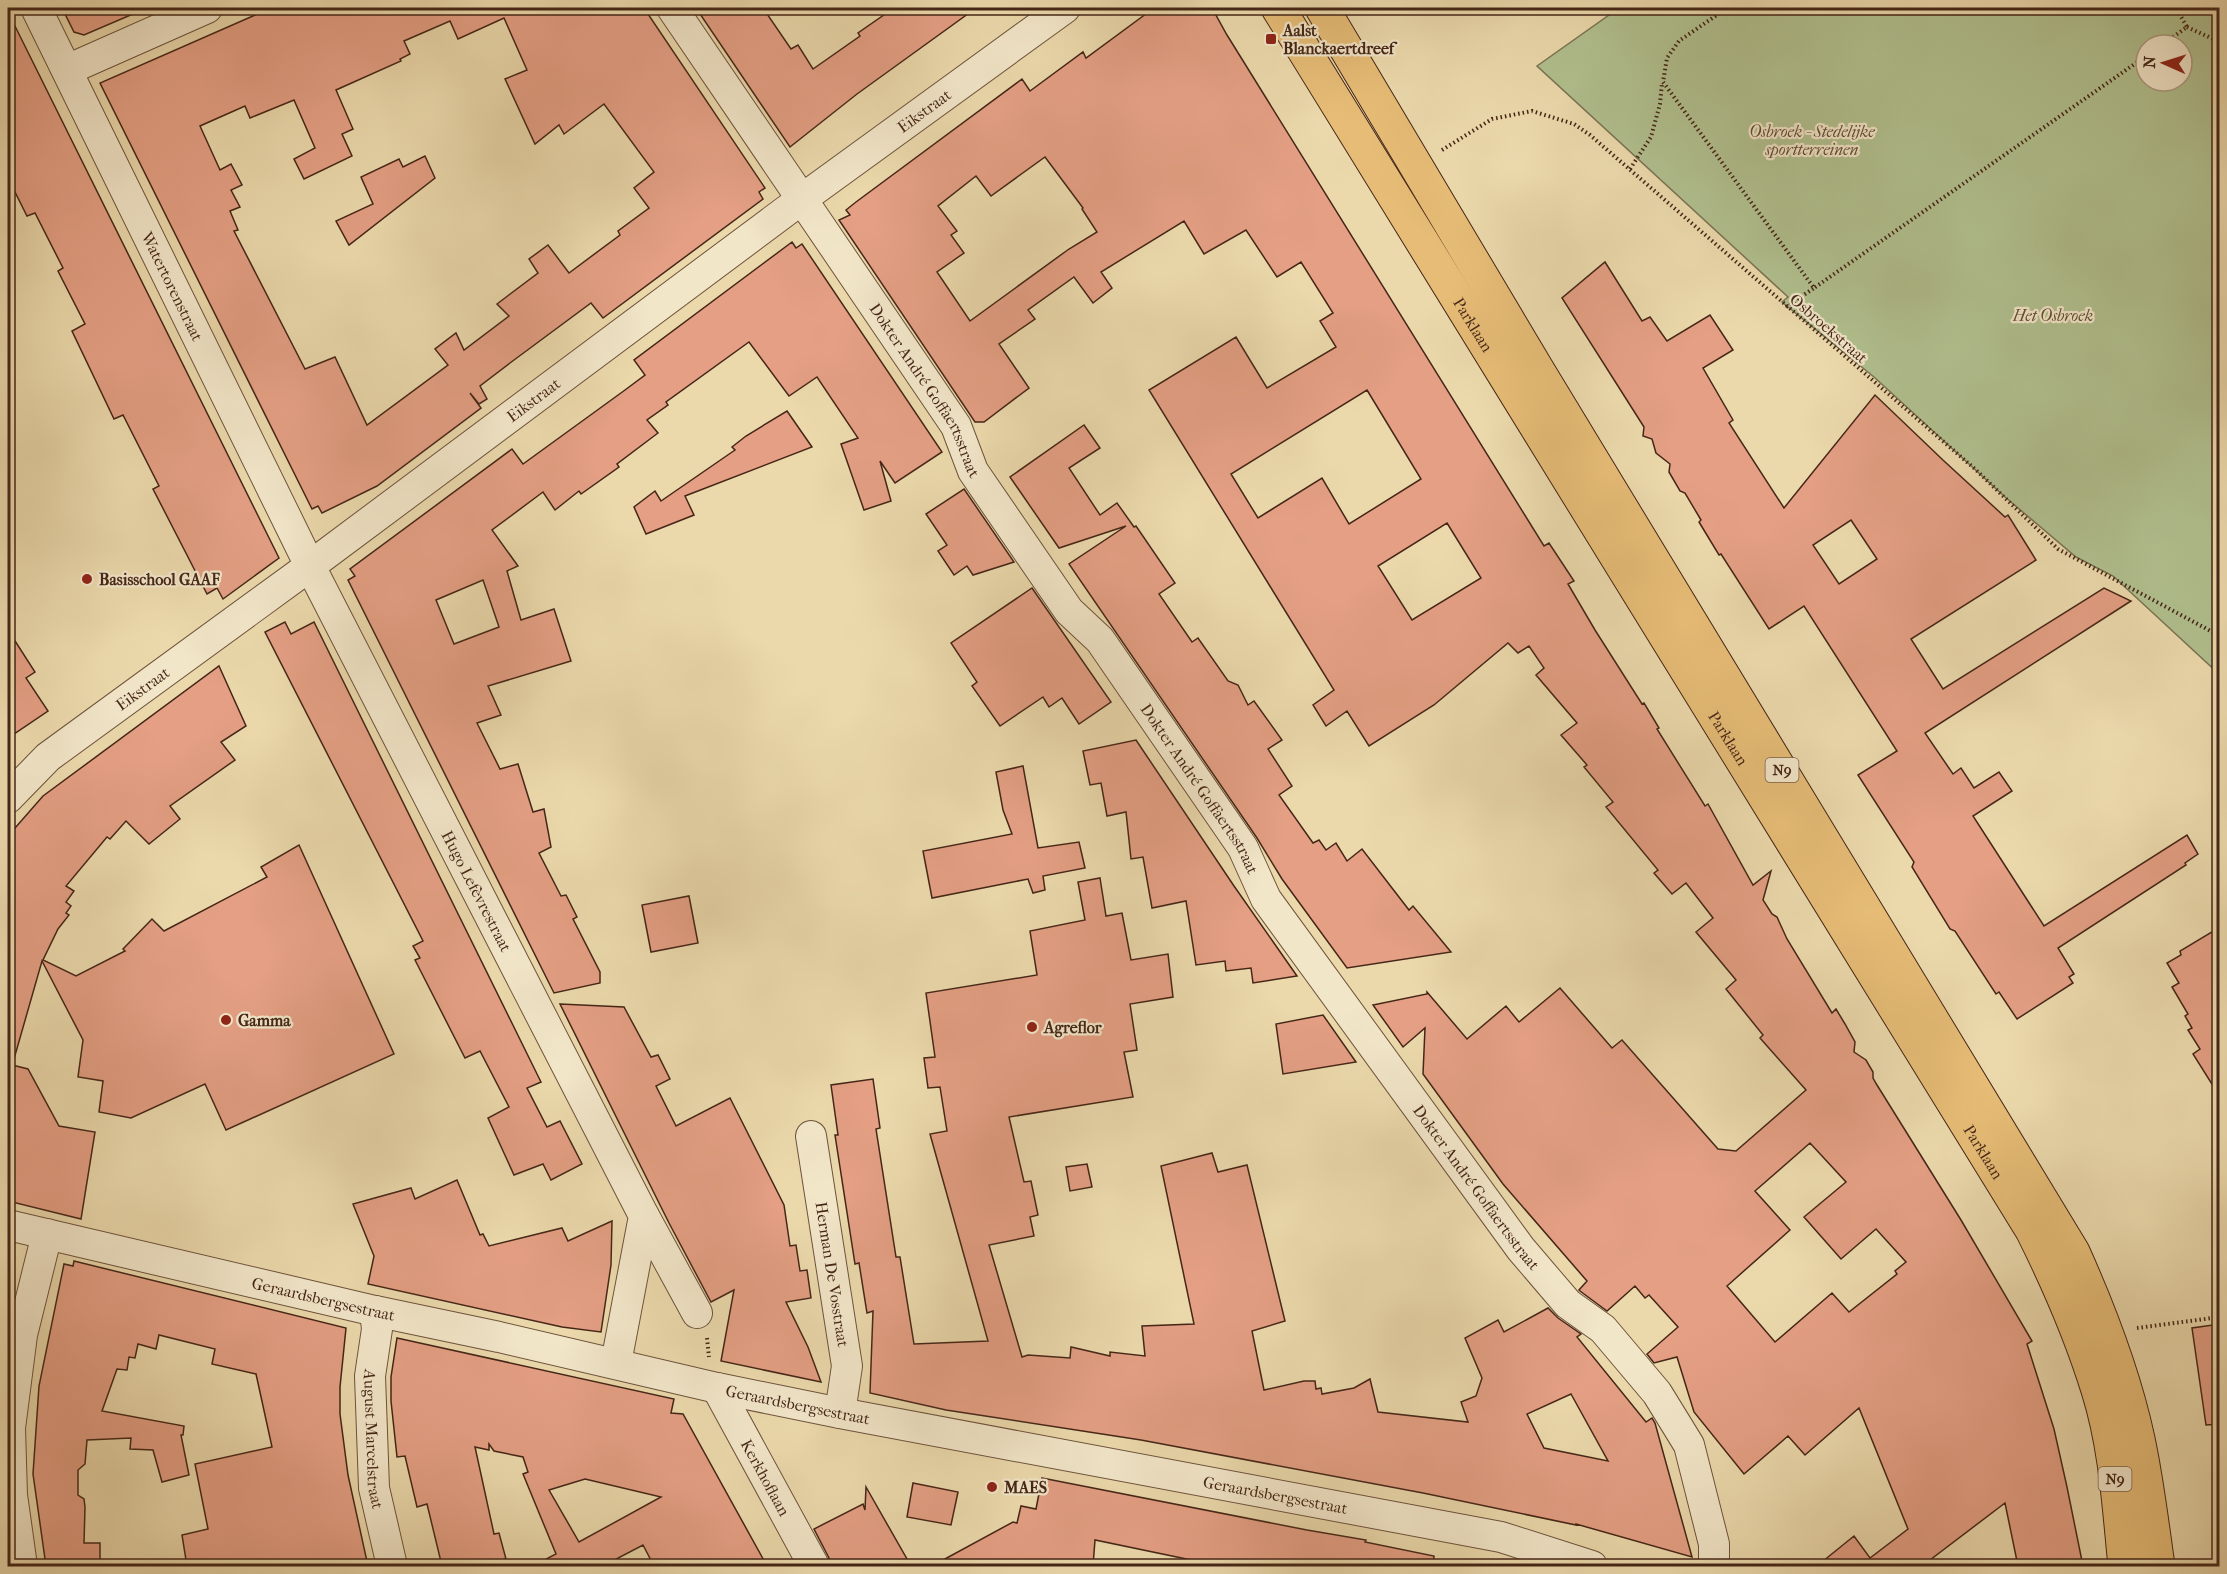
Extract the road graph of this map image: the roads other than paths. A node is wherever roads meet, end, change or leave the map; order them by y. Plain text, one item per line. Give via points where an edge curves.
1 (36, 8) edge
2 (207, 8) edge
3 (672, 8) edge
4 (1065, 8) edge
5 (1278, 8) edge
6 (1322, 8) edge
7 (67, 70) junction
8 (802, 199) junction
9 (310, 566) junction
10 (8, 798) edge
11 (811, 1136) dead end
12 (644, 1216) junction
13 (8, 1225) edge
14 (47, 1234) junction
15 (375, 1311) junction
16 (697, 1313) road end
17 (616, 1363) junction
18 (717, 1388) junction
19 (840, 1413) junction
20 (22, 1566) edge
21 (392, 1566) edge
22 (814, 1566) edge
23 (1592, 1566) edge
24 (1714, 1566) edge
25 (2125, 1566) edge
26 (2158, 1566) edge

1 - 7 street, Watertorenstraat
2 - 7 street
3 - 8 street, Dokter André Goffaertsstraat
4 - 8 street, Eikstraat
5 - 25 main road, Parklaan / N9 via 2031,1230 2071,1314 2099,1392 2113,1461
6 - 26 main road, Parklaan / N9 via 2073,1252 2120,1371 2138,1440
7 - 9 street, Watertorenstraat
8 - 9 street, Eikstraat
8 - 24 street, Dokter André Goffaertsstraat via 956,426 973,471 1070,611 1100,640 1243,848 1266,899 1521,1249 1568,1304 1603,1329 1657,1393 1689,1445 1714,1544
9 - 10 street, Eikstraat via 48,757
9 - 12 street, Hugo Lefèvrestraat
11 - 19 street, Herman De Vosstraat via 847,1366
12 - 16 street, Hugo Lefèvrestraat
12 - 17 street
13 - 14 street, Geraardsbergsestraat
14 - 15 street, Geraardsbergsestraat
14 - 20 street via 22,1335 10,1428 12,1495
15 - 17 street, Geraardsbergsestraat
15 - 21 street, August Marcelstraat via 377,1329 370,1376 374,1488
17 - 18 street, Geraardsbergsestraat
18 - 19 street, Geraardsbergsestraat
18 - 22 street, Kerkhoflaan
19 - 23 street, Geraardsbergsestraat via 1501,1537

